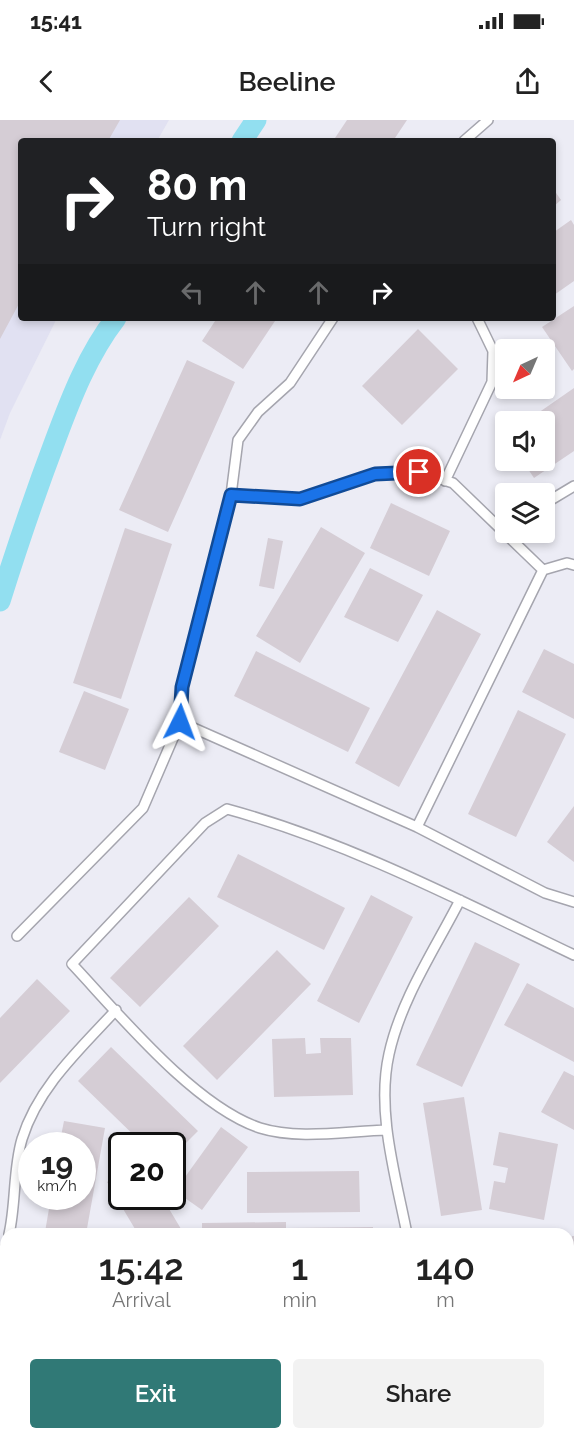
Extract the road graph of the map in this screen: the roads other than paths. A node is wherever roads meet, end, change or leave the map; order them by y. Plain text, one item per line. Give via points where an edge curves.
1 (488, 120) edge
2 (467, 138) edge
3 (331, 321) edge
4 (478, 321) edge
5 (445, 481) junction
6 (574, 486) edge
7 (231, 495) junction
8 (555, 497) edge
9 (495, 522) edge
10 (517, 543) edge
11 (572, 562) edge
12 (543, 570) junction
13 (180, 722) junction
14 (417, 827) junction
15 (460, 900) junction
16 (574, 902) edge
17 (17, 936) dead end
18 (574, 955) edge
19 (116, 1010) junction
20 (387, 1130) junction
21 (10, 1228) edge
22 (406, 1228) edge

1 - 2 lane
3 - 7 lane via 290,383 258,412 238,440
4 - 5 lane via 493,351 492,382
5 - 7 lane via 419,472 375,474 300,499
5 - 9 lane via 453,483
6 - 8 lane
7 - 13 lane via 182,687
10 - 12 lane
11 - 12 lane
12 - 14 lane
13 - 14 lane
13 - 17 lane via 142,808
14 - 16 lane via 545,893
15 - 18 lane
15 - 19 lane via 394,869 227,809 206,823 72,963
15 - 20 lane via 399,1019 386,1078
19 - 20 lane via 193,1087 238,1119 281,1132
19 - 21 lane via 59,1074 31,1116 21,1141
20 - 22 lane

